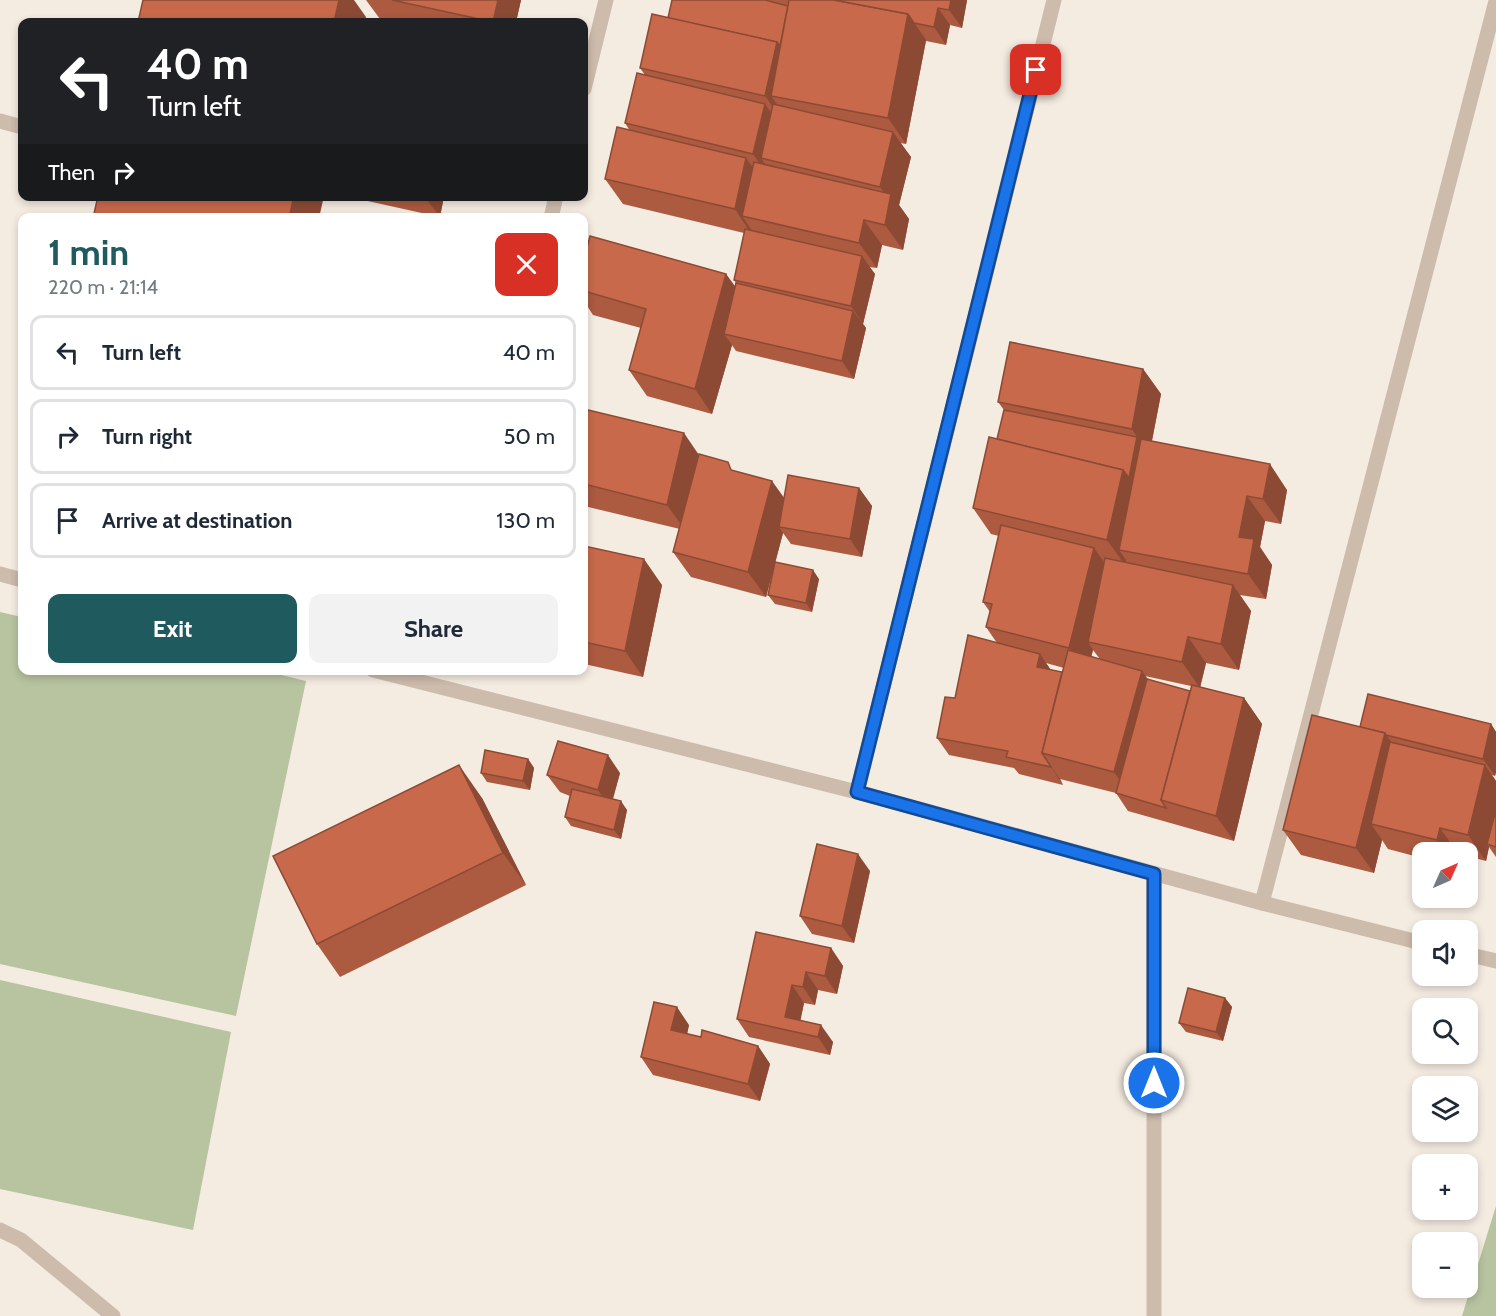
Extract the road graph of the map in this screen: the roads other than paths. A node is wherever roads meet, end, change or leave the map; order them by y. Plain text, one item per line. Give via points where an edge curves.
1 (606, 0) edge
2 (1054, 0) edge
3 (1496, 1) edge
4 (588, 73) edge
5 (0, 121) edge
6 (18, 126) edge
7 (0, 574) edge
8 (18, 579) edge
9 (392, 675) edge
10 (436, 675) edge
11 (433, 686) junction
12 (857, 792) junction
13 (1154, 874) junction
14 (1262, 903) junction
15 (1412, 940) edge
16 (1478, 957) edge
17 (1496, 961) edge
18 (0, 1230) edge
19 (113, 1316) edge
20 (1154, 1316) edge

1 - 4 street
2 - 12 street
3 - 14 street
5 - 6 street
7 - 8 street
9 - 11 street
10 - 11 street
11 - 12 street
12 - 13 street
13 - 14 street
13 - 20 street
14 - 15 street
16 - 17 street
18 - 19 street via 21,1240

